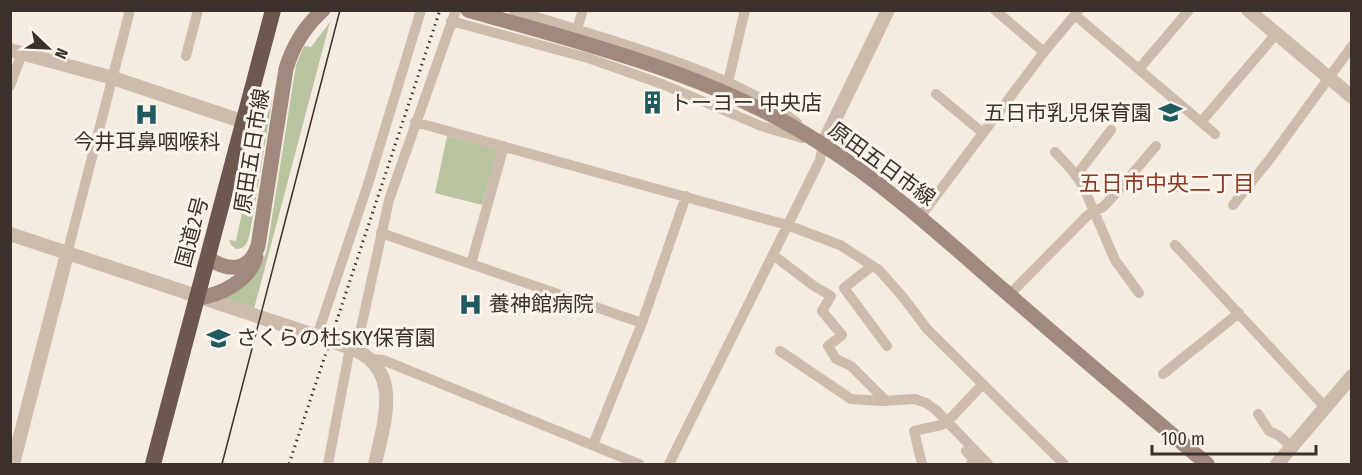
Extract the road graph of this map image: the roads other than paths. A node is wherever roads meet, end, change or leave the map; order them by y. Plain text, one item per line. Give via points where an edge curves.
1 (130, 10) edge
2 (198, 10) edge
3 (273, 10) edge
4 (323, 10) edge
5 (421, 10) edge
6 (468, 10) edge
7 (513, 10) edge
8 (583, 10) edge
9 (745, 10) edge
10 (888, 10) edge
11 (995, 10) edge
12 (1189, 10) edge
13 (1248, 10) edge
14 (1077, 13) edge
15 (453, 16) edge
16 (1275, 34) junction
17 (577, 36) junction
18 (1352, 46) edge
19 (16, 52) edge
20 (1044, 52) junction
21 (186, 56) dead end
22 (1139, 69) junction
23 (1329, 77) junction
24 (112, 78) junction
25 (728, 82) junction
26 (10, 86) edge
27 (936, 94) dead end
28 (1352, 97) edge
29 (244, 122) junction
30 (415, 122) junction
31 (1201, 122) junction
32 (983, 132) junction
33 (1106, 132) dead end
34 (1215, 134) dead end
35 (823, 144) junction
36 (504, 146) junction
37 (1156, 146) dead end
38 (1055, 152) dead end
39 (1076, 176) junction
40 (686, 196) junction
41 (1233, 205) dead end
42 (1095, 211) junction
43 (920, 217) junction
44 (787, 225) junction
45 (381, 233) junction
46 (10, 234) edge
47 (1175, 245) dead end
48 (258, 246) junction
49 (67, 254) junction
50 (773, 255) junction
51 (208, 258) junction
52 (471, 264) junction
53 (872, 266) junction
54 (1140, 293) dead end
55 (1009, 295) junction
56 (198, 298) junction
57 (1239, 313) junction
58 (642, 323) junction
59 (317, 336) junction
60 (887, 346) dead end
61 (353, 350) junction
62 (780, 351) dead end
63 (369, 359) junction
64 (1163, 374) dead end
65 (1352, 376) edge
66 (982, 385) junction
67 (886, 401) junction
68 (1325, 407) junction
69 (1258, 414) dead end
70 (944, 423) junction
71 (593, 445) junction
72 (1292, 447) junction
73 (13, 465) edge
74 (153, 465) edge
75 (328, 465) edge
76 (375, 465) edge
77 (639, 465) edge
78 (669, 465) edge
79 (921, 465) edge
80 (971, 465) edge
81 (988, 465) edge
82 (1065, 465) edge
83 (1207, 465) edge
84 (1277, 465) edge

1 - 24 street
2 - 21 street
3 - 29 highway, 国道2号
4 - 48 main road, 原田五日市線 via 299,36 291,53
5 - 59 street
6 - 17 main road, 原田五日市線
7 - 17 street
8 - 17 street
9 - 25 street
10 - 35 street
11 - 20 street
12 - 22 street
13 - 16 street
14 - 20 street
14 - 22 street
15 - 30 street
15 - 35 street via 588,58 761,126
16 - 23 street
16 - 31 street
17 - 25 street via 628,44
17 - 35 main road, 原田五日市線 via 710,87
18 - 23 street
19 - 24 street
19 - 26 street
20 - 32 street
22 - 31 street
23 - 28 street
23 - 41 street
24 - 29 street
24 - 49 street
25 - 35 street via 774,105
27 - 32 street
29 - 51 highway, 国道2号
30 - 36 street
30 - 45 street
31 - 34 street
32 - 43 street
33 - 39 street
35 - 43 main road, 原田五日市線
35 - 44 street via 820,160
36 - 40 street
36 - 52 street
37 - 42 street via 1109,201
38 - 39 street
39 - 42 street
40 - 44 street
40 - 58 street
42 - 54 street via 1115,260
42 - 55 street
43 - 55 main road, 原田五日市線
44 - 50 street
44 - 53 street via 840,245
45 - 52 street
45 - 61 street
46 - 49 street
47 - 57 street
48 - 51 main road, 原田五日市線 via 250,261 234,268
48 - 56 main road via 254,265 243,279
49 - 56 street
49 - 73 street
50 - 67 street via 831,296 822,311 843,335 828,346 836,359 852,366
50 - 78 street
51 - 56 highway, 国道2号
52 - 58 street
53 - 60 street via 844,288
53 - 66 street
55 - 83 main road, 原田五日市線
56 - 59 street
56 - 74 highway, 国道2号
57 - 64 street
57 - 68 street
58 - 71 street
59 - 61 street
61 - 63 street
61 - 75 street
62 - 67 street via 847,398
63 - 71 street via 382,360
63 - 76 street via 386,384 387,409
65 - 68 street
66 - 70 street
66 - 82 street
67 - 70 street via 921,400 932,406
68 - 72 street
69 - 72 street via 1269,431
70 - 79 street via 914,431
70 - 80 street via 975,461
70 - 81 street
71 - 77 street
72 - 84 street

